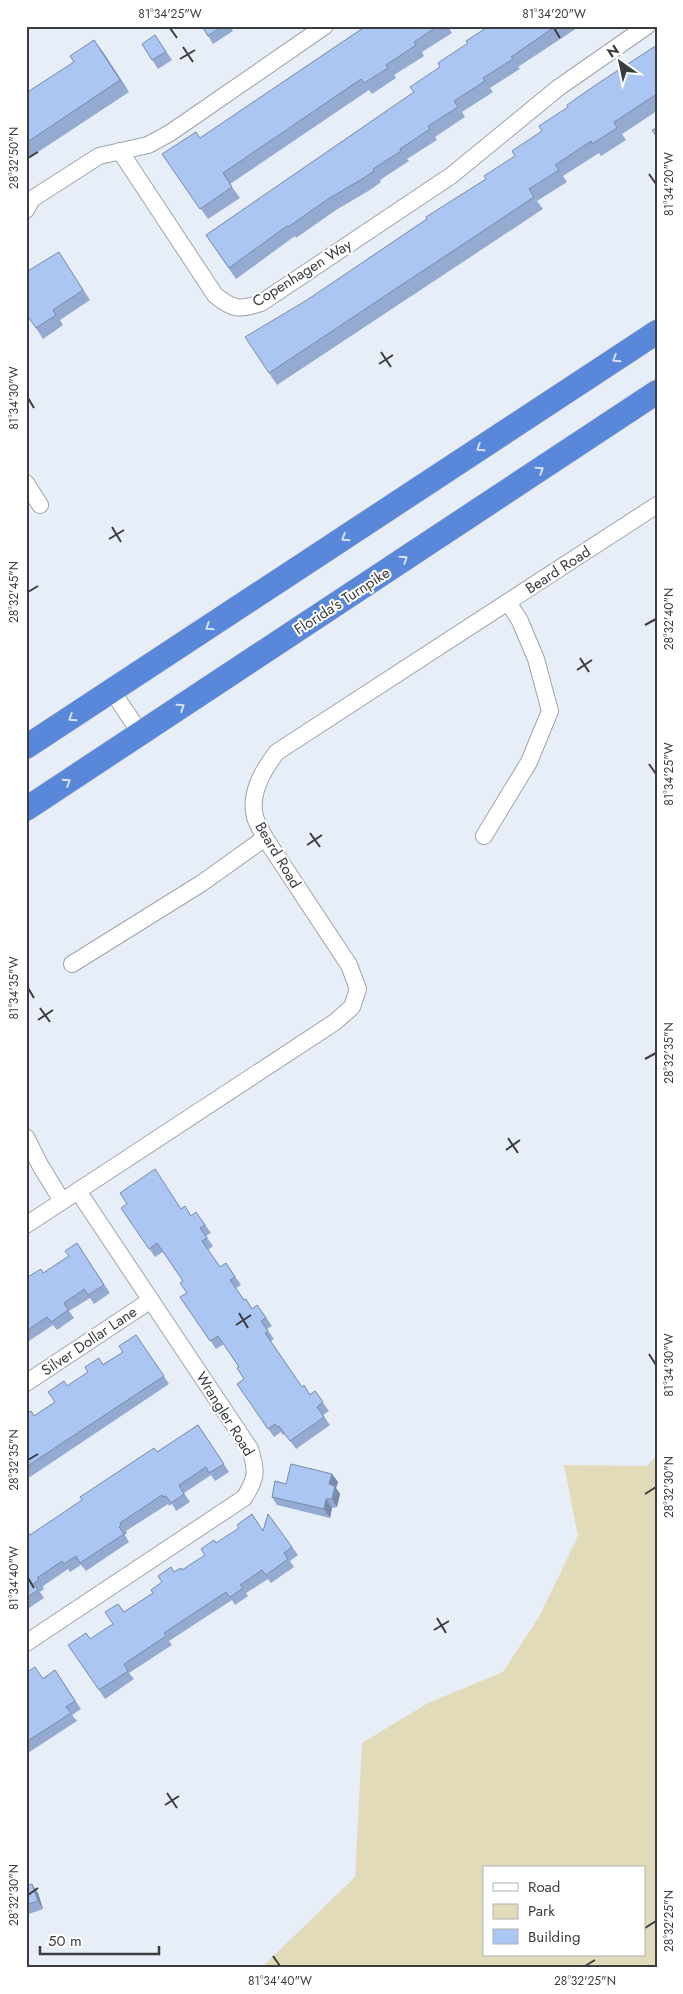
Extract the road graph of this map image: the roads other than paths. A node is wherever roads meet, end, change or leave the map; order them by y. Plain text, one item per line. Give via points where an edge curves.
1 (325, 26) edge
2 (647, 26) edge
3 (120, 151) junction
4 (26, 210) edge
5 (657, 332) edge
6 (657, 392) edge
7 (26, 483) edge
8 (40, 505) dead end
9 (657, 505) edge
10 (508, 602) junction
11 (112, 691) junction
12 (141, 734) junction
13 (26, 747) edge
14 (26, 809) edge
15 (484, 836) dead end
16 (266, 838) junction
17 (72, 964) dead end
18 (26, 1138) edge
19 (78, 1191) junction
20 (62, 1201) junction
21 (26, 1225) edge
22 (151, 1300) junction
23 (26, 1383) edge
24 (26, 1643) edge

1 - 3 street via 170,132 148,145
2 - 3 street, Copenhagen Way via 558,88 452,176 261,303 244,309 228,305 215,295
3 - 4 street via 99,156 32,199
5 -> 11 highway
12 -> 6 highway, Florida's Turnpike
7 - 8 street
9 - 10 street, Beard Road
10 - 15 street via 536,659 550,711 529,762
10 - 16 street, Beard Road via 277,752 266,767 255,793 255,816
11 - 12 street
11 -> 13 highway
14 -> 12 highway, Florida's Turnpike
16 - 17 street via 202,883
16 - 19 street, Beard Road via 349,965 358,989 352,1007 335,1022
18 - 20 street
19 - 20 street, Beard Road
19 - 22 street, Wrangler Road
20 - 21 street, Beard Road
22 - 23 street, Silver Dollar Lane
22 - 24 street, Wrangler Road via 250,1449 256,1467 254,1482 244,1498

